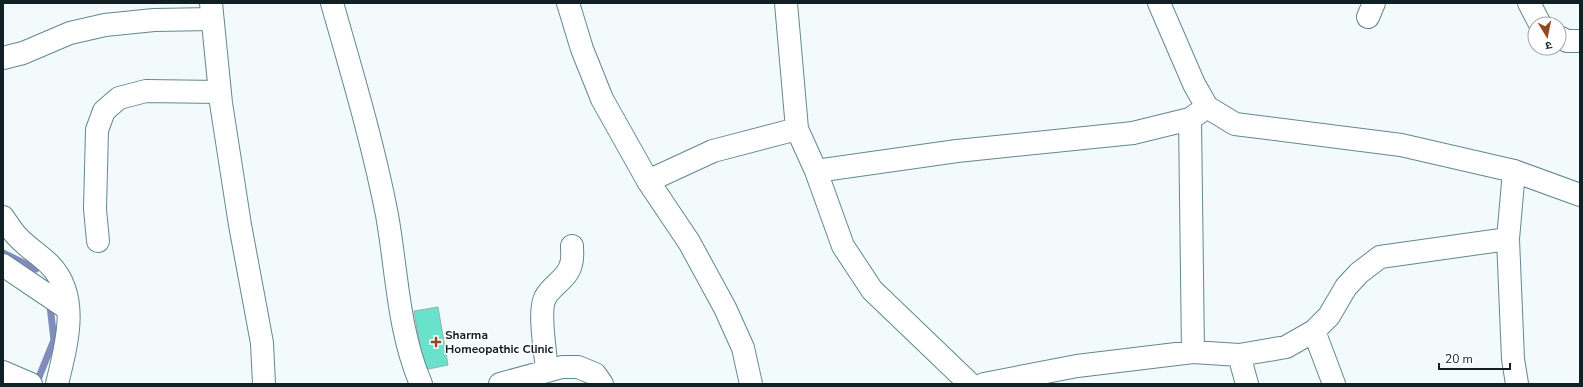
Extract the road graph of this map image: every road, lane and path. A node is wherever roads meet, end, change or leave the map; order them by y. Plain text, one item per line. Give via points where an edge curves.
1 (332, 3) edge
2 (568, 3) edge
3 (786, 3) edge
4 (1159, 3) edge
5 (1529, 3) edge
6 (211, 11) edge
7 (1536, 16) edge
8 (1567, 41) edge
9 (1580, 41) edge
10 (3, 58) edge
11 (219, 92) junction
12 (1199, 113) junction
13 (797, 129) junction
14 (816, 171) junction
15 (1514, 171) junction
16 (648, 181) junction
17 (1580, 195) edge
18 (3, 217) edge
19 (1508, 239) junction
20 (98, 241) dead end
21 (572, 246) dead end
22 (3, 265) edge
23 (68, 309) junction
24 (1314, 332) junction
25 (1193, 352) junction
26 (1239, 355) junction
27 (547, 371) junction
28 (3, 372) edge
29 (507, 383) edge
30 (31, 384) edge
31 (57, 384) edge
32 (264, 384) edge
33 (421, 384) edge
34 (602, 384) edge
35 (751, 384) edge
36 (970, 384) edge
37 (984, 384) edge
38 (1247, 384) edge
39 (1334, 384) edge
40 (1517, 384) edge

1 - 33 street via 370,135 387,215 404,330
2 - 16 street via 582,49 602,99
3 - 13 street
4 - 12 street via 1194,84
5 - 7 street
6 - 10 street via 105,25 70,33 23,53
6 - 11 street
8 - 9 street
11 - 20 street via 146,91 119,98 104,111 98,130 95,209
11 - 32 street via 262,343
12 - 14 street via 1133,133 957,151
12 - 15 street via 1235,124 1401,145
12 - 25 street
13 - 14 street
13 - 16 street via 713,150
14 - 36 street via 843,246 872,290
15 - 17 street
15 - 19 street
16 - 35 street via 689,242 725,308 743,348
18 - 23 street via 15,235 51,265 64,286
19 - 24 street via 1380,257 1346,287 1329,316
19 - 40 street via 1513,359
21 - 27 street via 571,265 566,275 544,298 542,314
22 - 23 street
23 - 31 street via 68,335
24 - 26 street via 1286,347
24 - 39 street
25 - 26 street
25 - 37 street via 1077,366
26 - 38 street
27 - 29 street
27 - 34 street via 562,367 578,367 595,374
28 - 30 street

